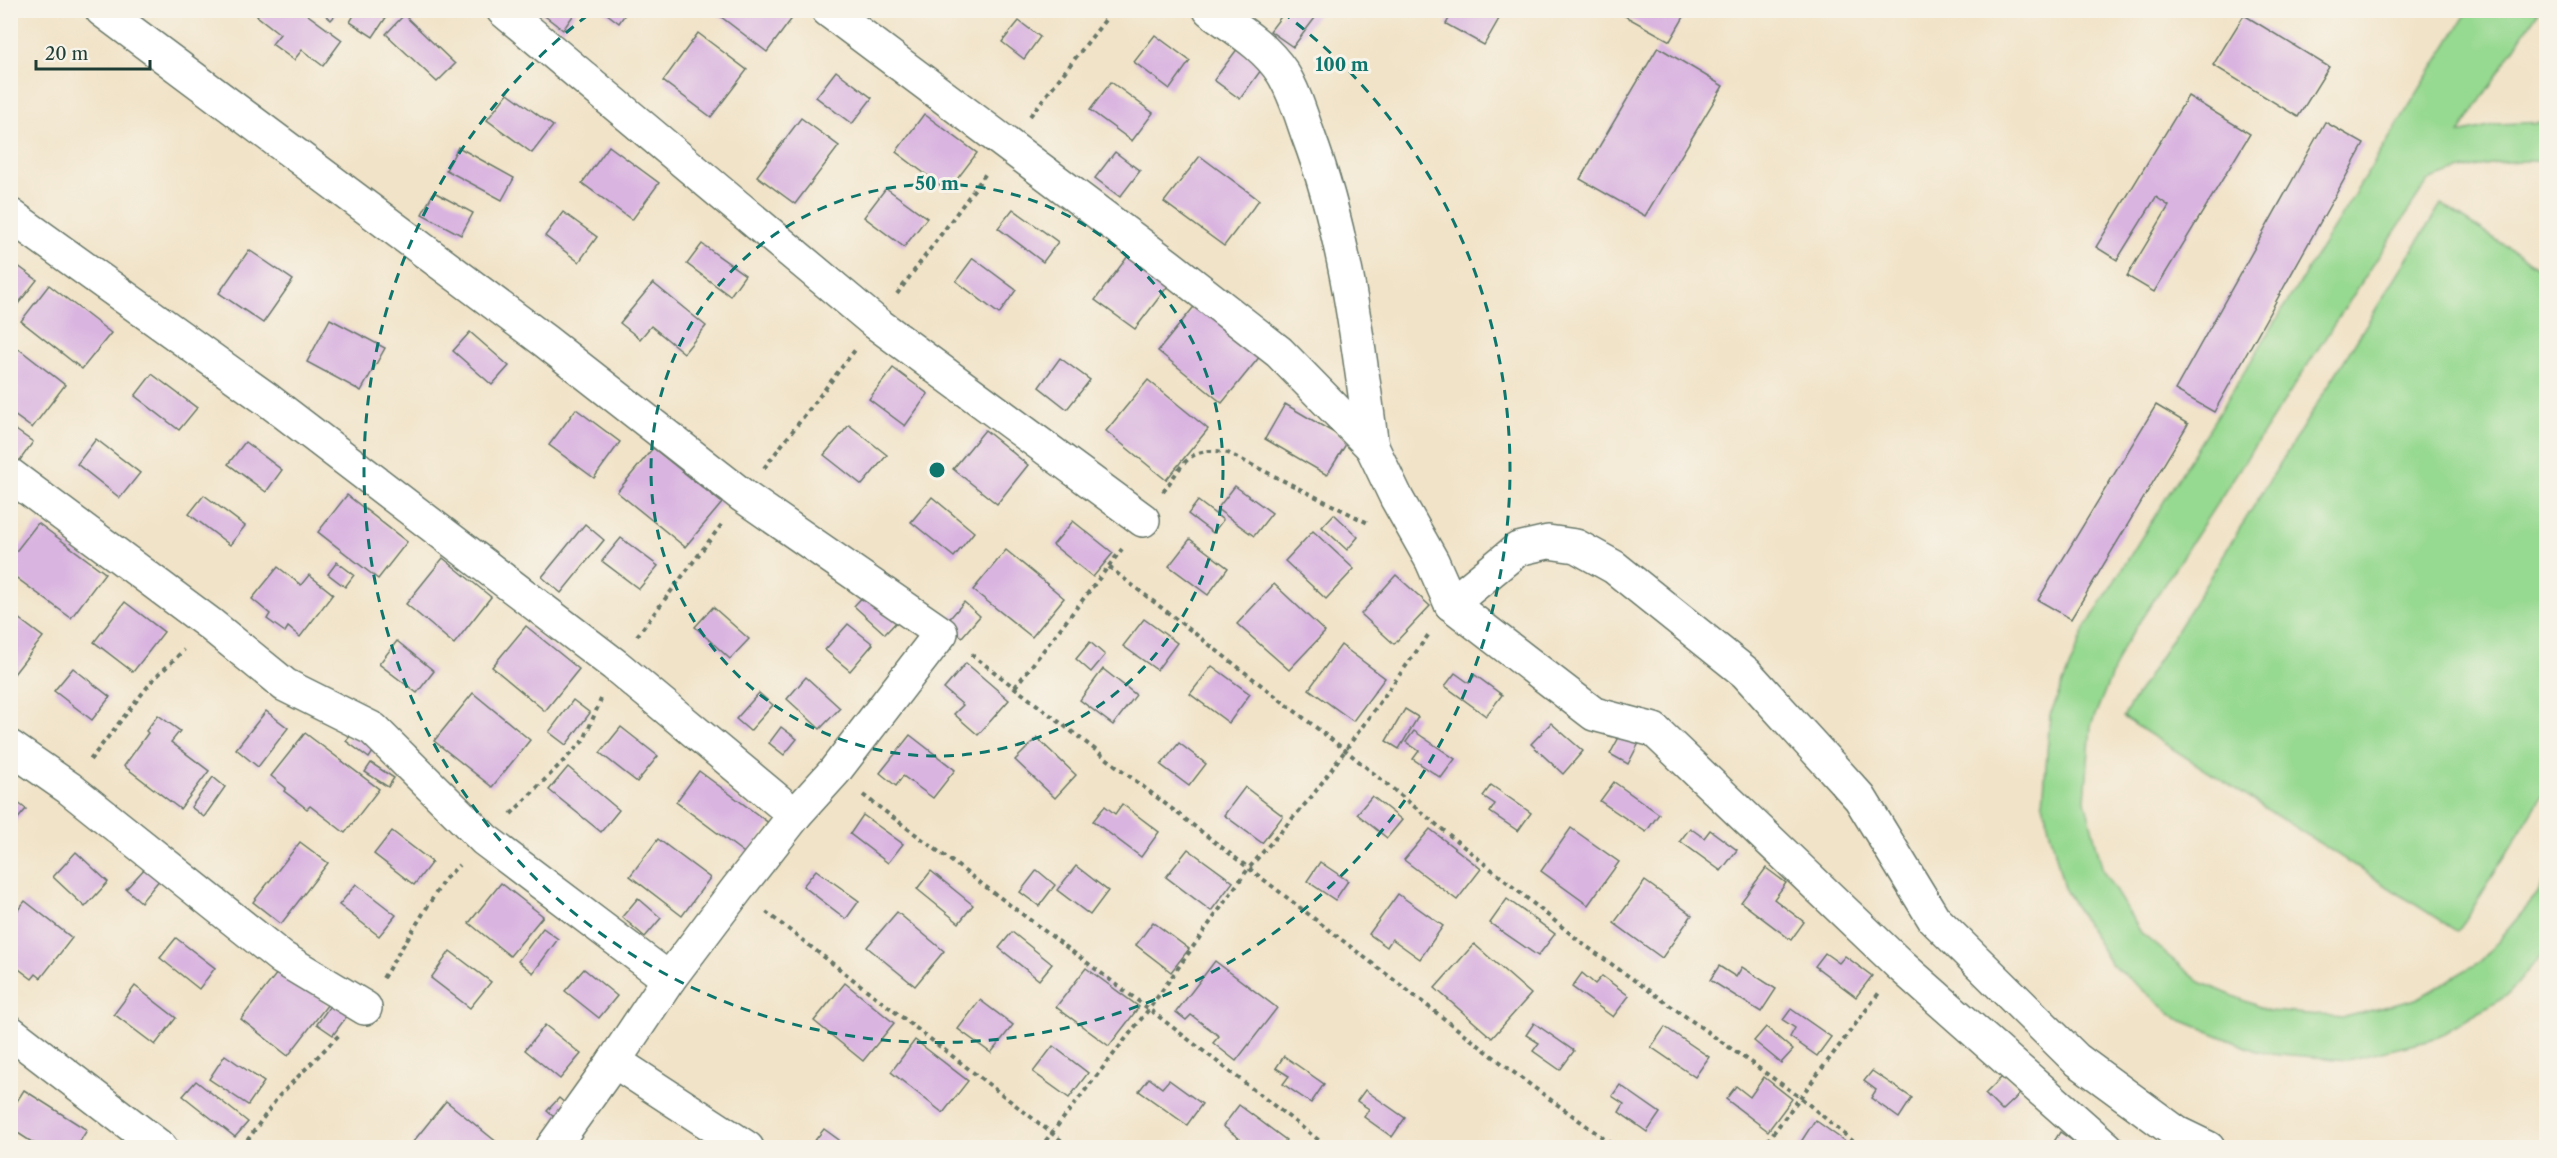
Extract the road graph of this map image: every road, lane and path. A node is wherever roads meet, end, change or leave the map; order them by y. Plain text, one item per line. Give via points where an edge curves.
1 (102, 10) edge
2 (503, 10) edge
3 (828, 10) edge
4 (1210, 10) edge
5 (10, 214) edge
6 (1372, 447) junction
7 (10, 475) edge
8 (1143, 520) junction
9 (1418, 538) junction
10 (1109, 567) junction
11 (1451, 604) junction
12 (210, 624) junction
13 (941, 633) junction
14 (1016, 687) junction
15 (10, 747) edge
16 (1345, 750) junction
17 (834, 772) junction
18 (69, 788) junction
19 (795, 815) junction
20 (1248, 868) junction
21 (737, 889) junction
22 (1900, 965) junction
23 (669, 979) junction
24 (365, 1008) joint
25 (1149, 1009) junction
26 (10, 1032) edge
27 (614, 1061) junction
28 (1801, 1098) junction
29 (1052, 1133) junction
30 (161, 1148) edge
31 (242, 1148) edge
32 (552, 1148) edge
33 (747, 1148) edge
34 (1041, 1148) edge
35 (1071, 1148) edge
36 (1329, 1148) edge
37 (1617, 1148) edge
38 (1762, 1148) edge
39 (1861, 1148) edge
40 (2107, 1148) edge
41 (2208, 1148) edge

1 - 13 street via 536,334 743,496
2 - 8 street via 876,323
3 - 6 street via 1279,352
4 - 6 street via 1257,44 1282,72 1322,171 1353,297
5 - 19 street via 268,400 615,665
6 - 9 street
7 - 12 street
8 - 9 path via 1185,460 1214,449 1368,523
8 - 10 path
9 - 11 street
10 - 14 path
10 - 16 path
11 - 16 path
11 - 22 street via 1593,714 1654,730
11 - 41 street via 1518,549 1548,542 1576,546 1614,567 1746,673 1860,798 1934,919 2076,1059 2177,1133
12 - 18 path via 152,681
12 - 23 street via 285,685 373,729 485,840
13 - 14 path
13 - 17 street
14 - 20 path
15 - 18 street
16 - 20 path via 1313,795
16 - 28 path via 1583,944
17 - 19 street
17 - 25 path
18 - 24 street via 282,958
19 - 21 street
20 - 25 path
20 - 37 path
21 - 23 street
21 - 29 path
22 - 28 path
22 - 40 street
23 - 27 street
24 - 31 path via 278,1097
25 - 29 path
25 - 36 path
26 - 30 street
27 - 32 street
27 - 33 street
28 - 38 path
28 - 39 path
29 - 34 path
29 - 35 path

